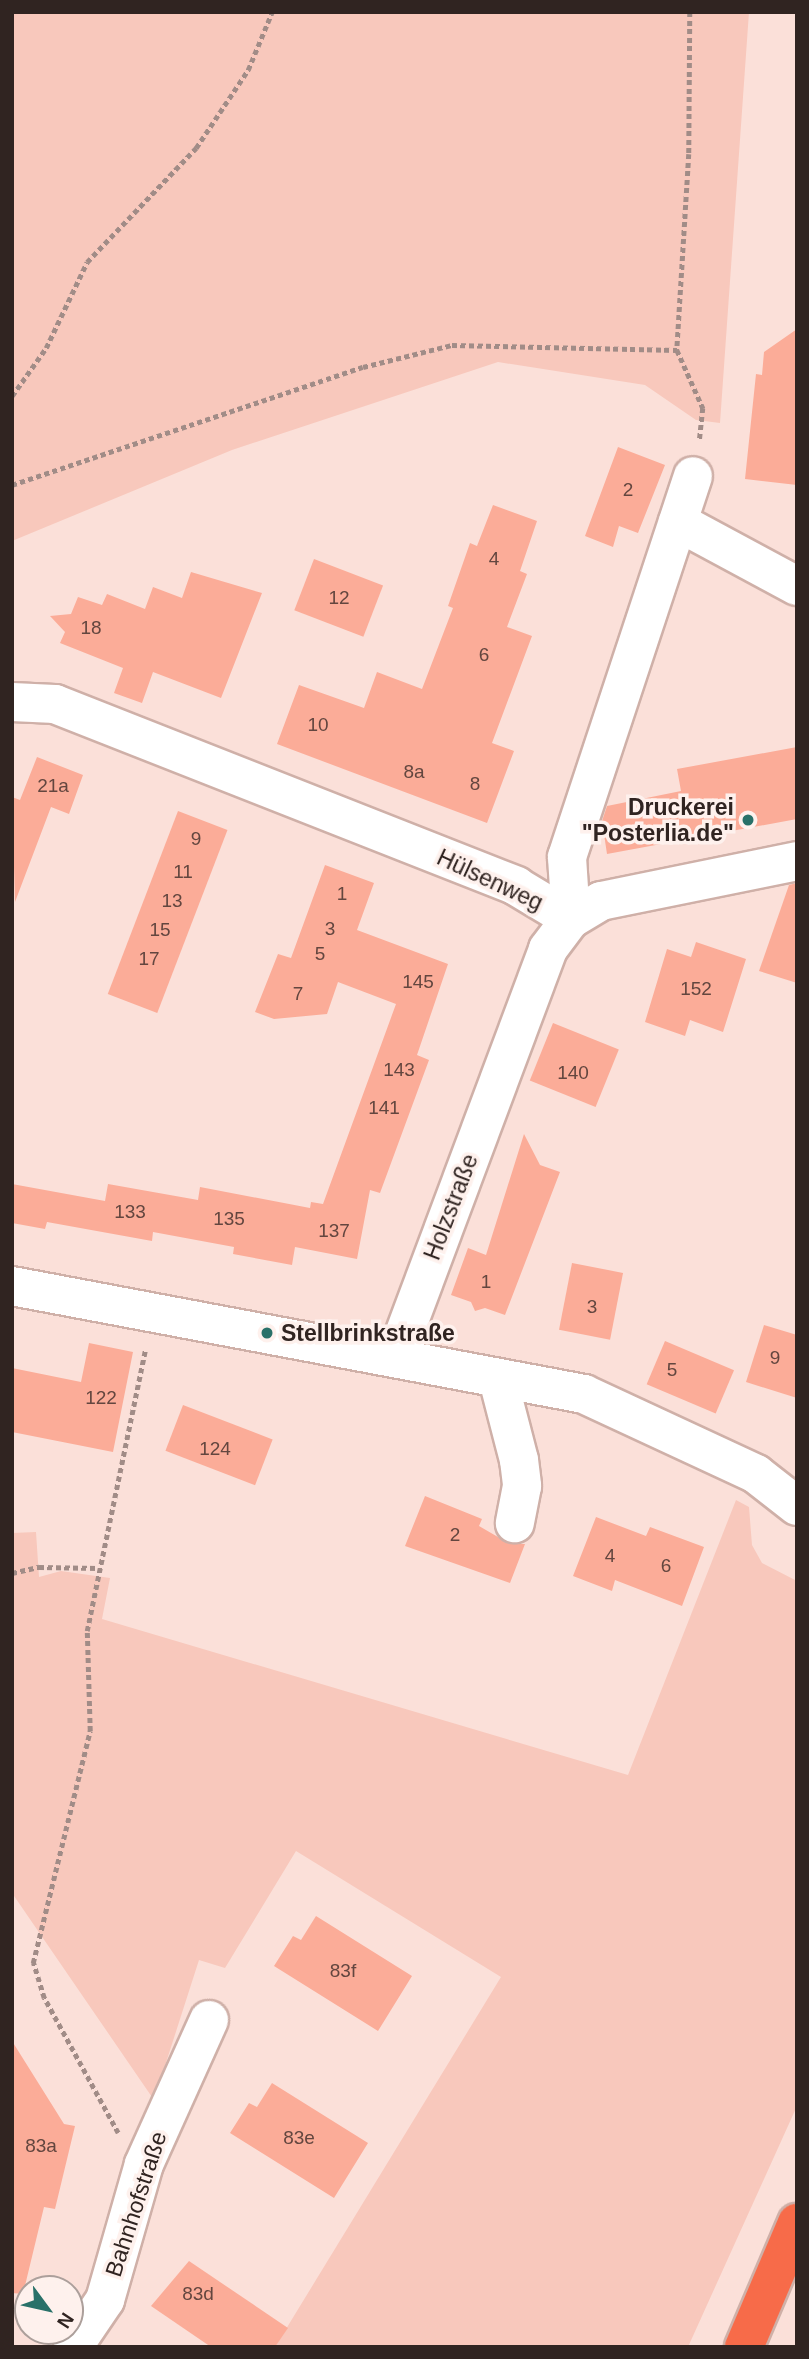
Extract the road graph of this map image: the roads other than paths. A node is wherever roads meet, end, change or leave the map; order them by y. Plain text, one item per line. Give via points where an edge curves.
1 (693, 476) road end
2 (678, 522) junction
3 (797, 586) edge
4 (12, 702) edge
5 (797, 861) edge
6 (571, 919) junction
7 (12, 1286) edge
8 (396, 1356) junction
9 (498, 1379) junction
10 (797, 1506) edge
11 (514, 1522) dead end
12 (209, 2020) dead end
13 (797, 2223) edge
14 (73, 2347) edge
15 (744, 2347) edge

1 - 2 street, Hülsenweg
2 - 3 street
2 - 6 street, Hülsenweg via 567,858
4 - 6 street, Hülsenweg via 55,704 516,886
5 - 6 street, Holzstraße via 601,901
6 - 8 street, Holzstraße via 548,950
7 - 8 street
8 - 9 street
9 - 10 street via 584,1394 756,1474
9 - 11 street via 500,1405 519,1460 522,1486
12 - 14 street, Bahnhofstraße via 144,2164 105,2300
13 - 15 highway

